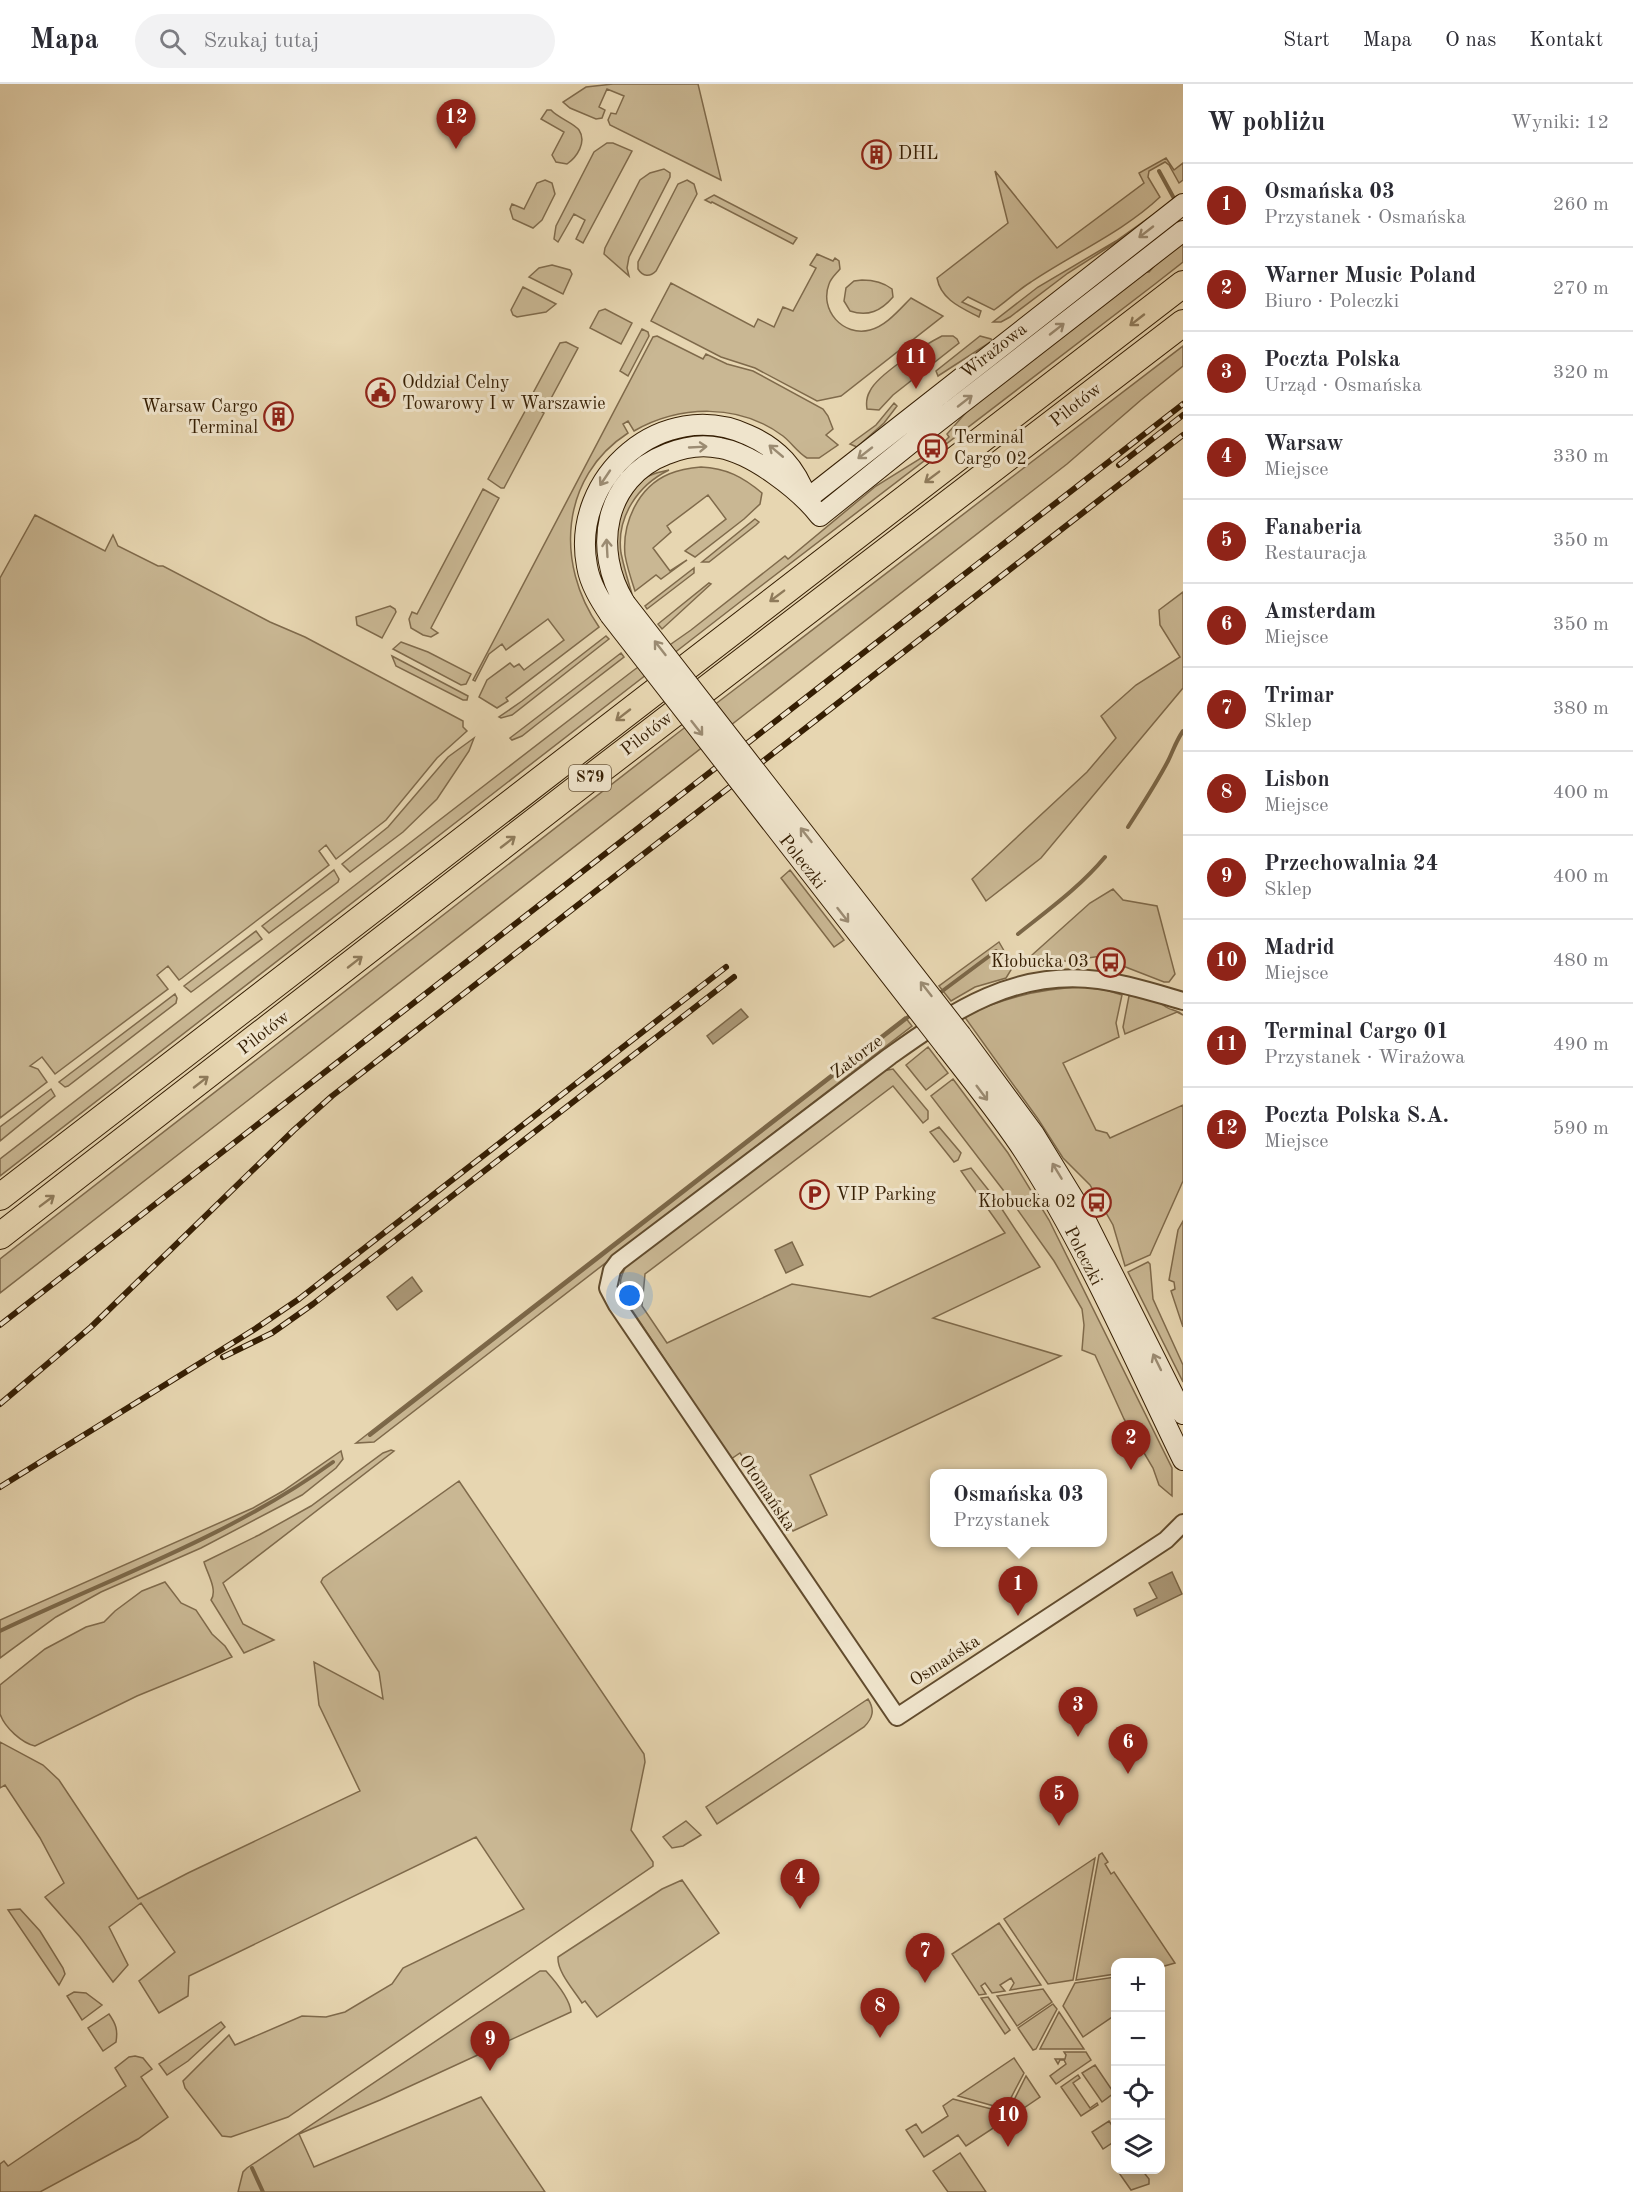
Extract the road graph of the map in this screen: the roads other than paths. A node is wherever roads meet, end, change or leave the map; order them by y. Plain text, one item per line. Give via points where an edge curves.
1 (1176, 209) edge
2 (1182, 232) edge
3 (1183, 284) edge
4 (1183, 323) edge
5 (807, 499) junction
6 (820, 516) joint
7 (1183, 1001) edge
8 (954, 1041) junction
9 (0, 1197) edge
10 (0, 1236) edge
11 (608, 1288) joint
12 (1183, 1414) edge
13 (1183, 1460) edge
14 (1183, 1523) edge
15 (1183, 1536) edge
16 (1166, 1540) junction
17 (897, 1717) joint

1 -> 5 main road, Wirażowa
6 -> 2 main road, Wirażowa
3 -> 9 highway, Pilotów / S79
10 -> 4 highway, Pilotów / S79
5 - 6 main road, Poleczki
8 -> 5 main road, Poleczki, bridge via 625,603 608,561 608,526 620,493 635,474 656,458 680,449 699,446 740,453 760,463
5 -> 8 main road, Poleczki, bridge via 787,460 766,443 736,429 680,427 631,449 602,482 590,508 585,536 586,565 609,615
7 - 11 street, Zatorze via 1098,980 1067,979 1017,986 971,1003 890,1056 618,1262
12 -> 8 main road, Poleczki via 1080,1209 1034,1134
8 -> 13 main road, Poleczki via 980,1089 1061,1213
11 - 17 street, Otomańska
14 - 16 street, Osmańska
15 - 16 street, Osmańska
16 - 17 street, Osmańska

